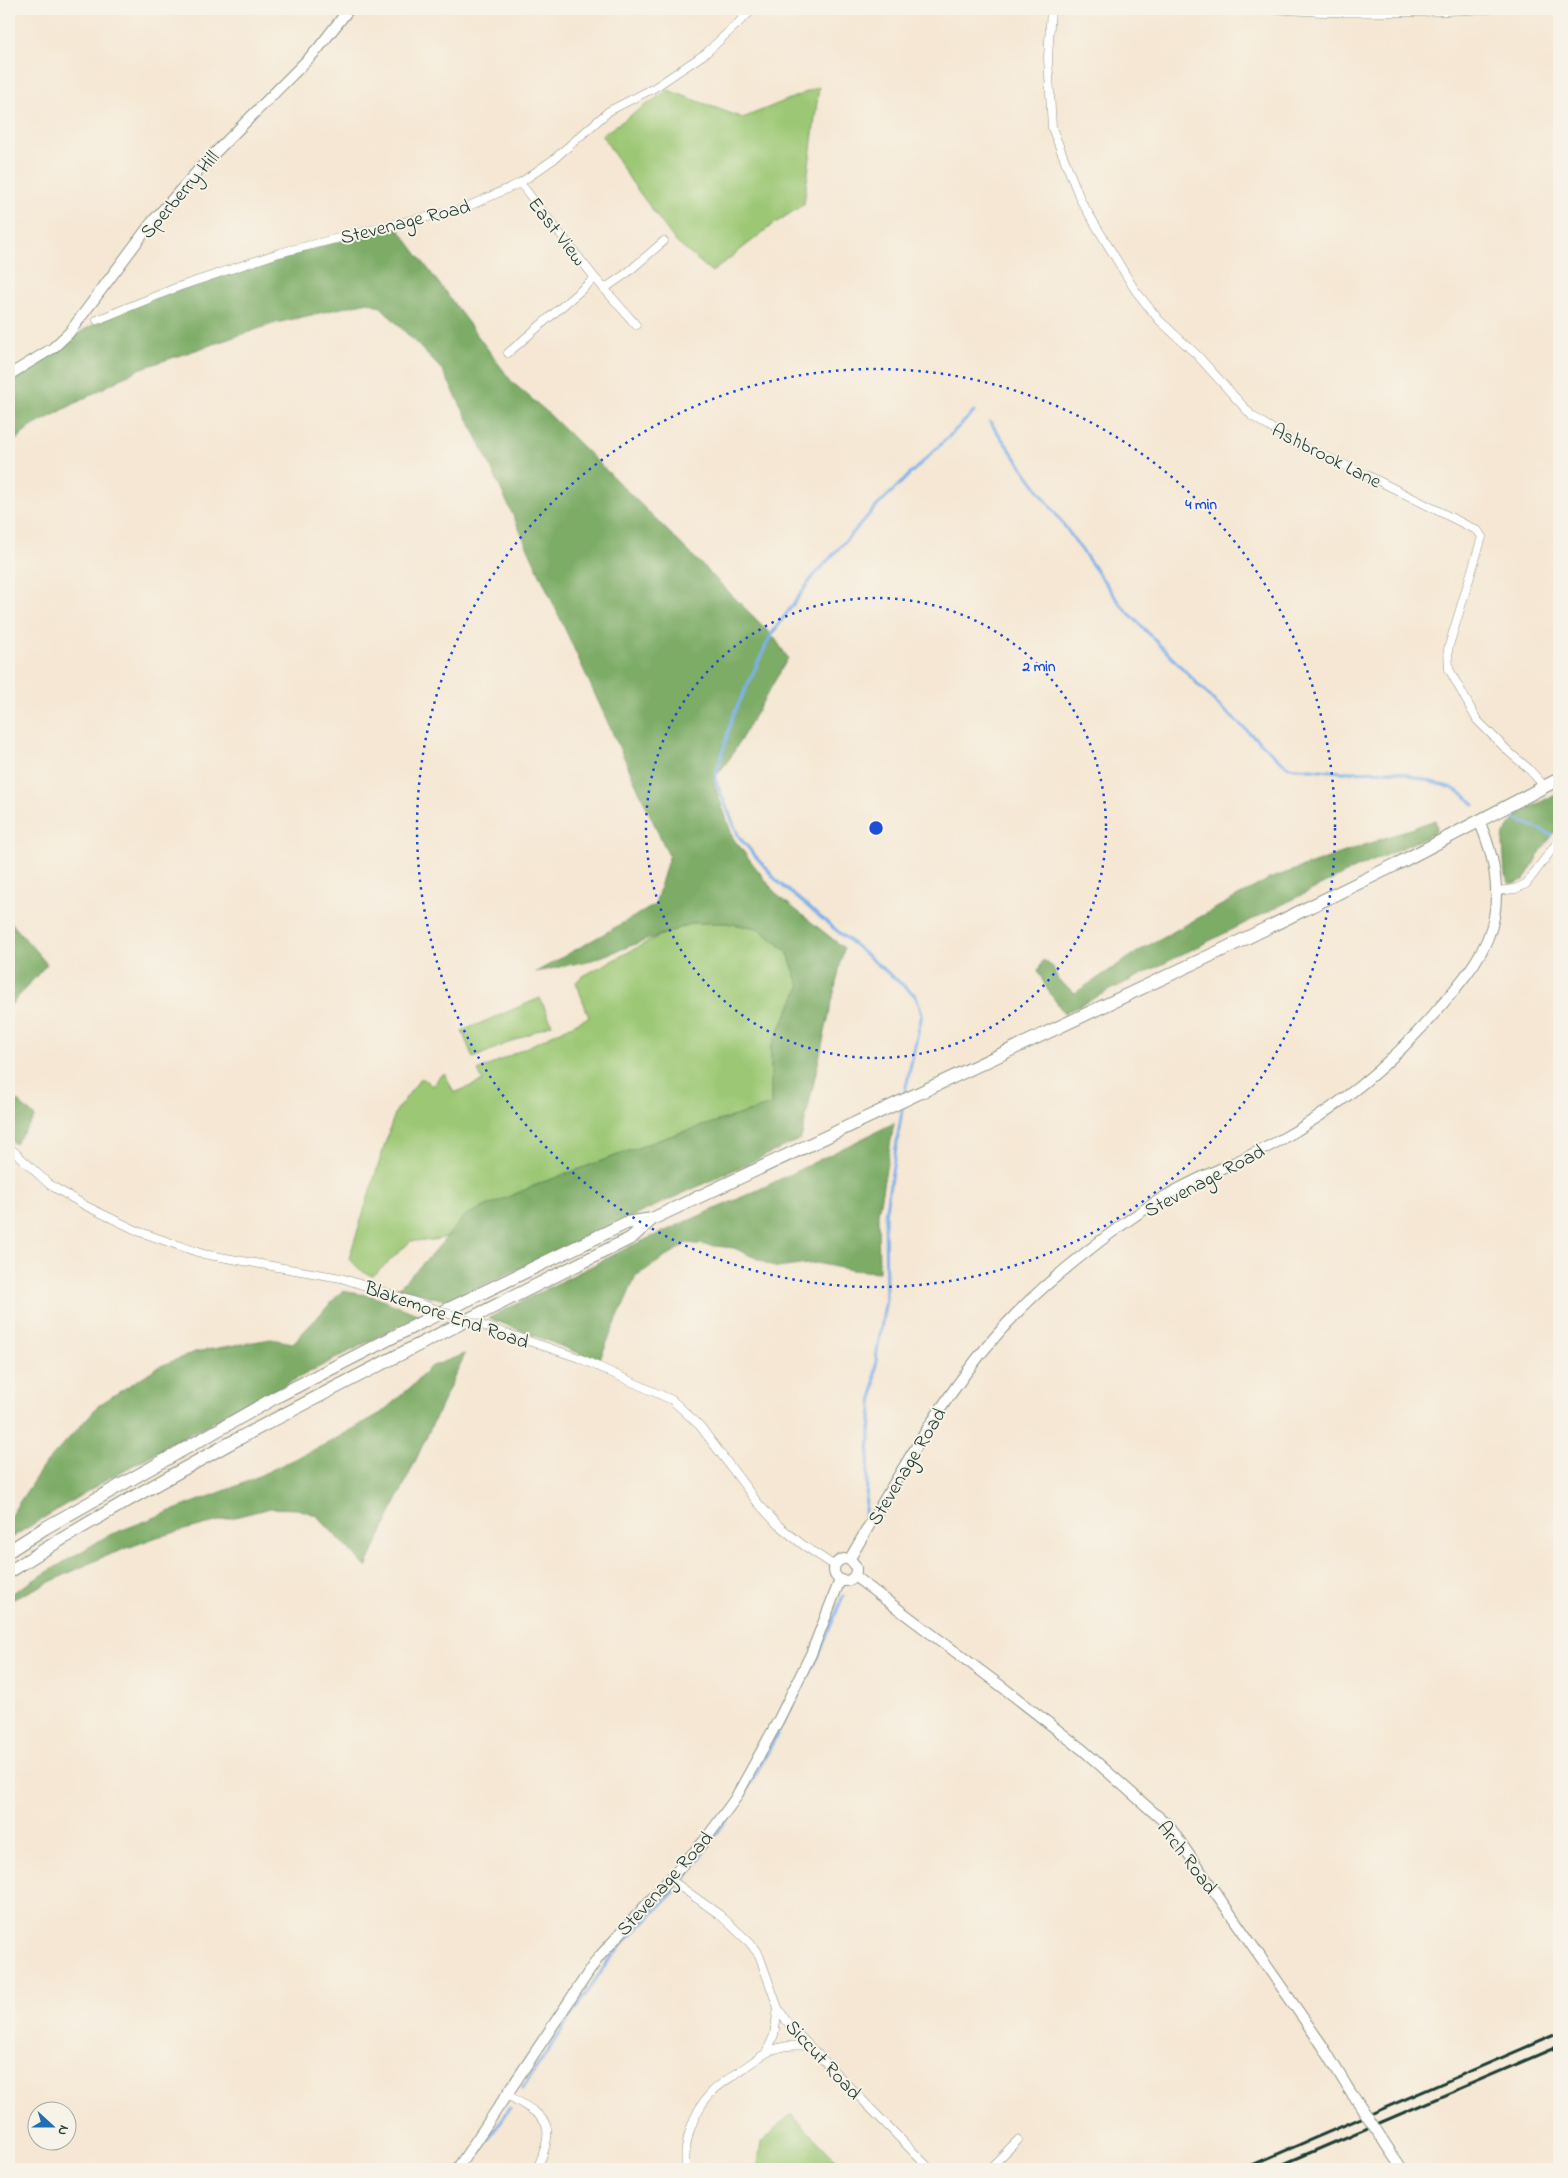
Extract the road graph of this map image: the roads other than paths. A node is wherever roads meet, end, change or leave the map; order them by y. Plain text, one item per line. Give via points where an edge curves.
1 (349, 9) edge
2 (753, 9) edge
3 (1050, 9) edge
4 (1273, 9) edge
5 (1490, 9) edge
6 (520, 183) junction
7 (664, 241) dead end
8 (596, 278) junction
9 (604, 289) junction
10 (97, 320) dead end
11 (636, 325) dead end
12 (508, 353) dead end
13 (9, 375) edge
14 (1559, 779) edge
15 (1545, 787) junction
16 (1479, 822) junction
17 (1559, 840) edge
18 (1497, 891) junction
19 (9, 1147) edge
20 (652, 1219) junction
21 (9, 1552) edge
22 (849, 1560) junction
23 (835, 1566) junction
24 (9, 1572) edge
25 (854, 1576) junction
26 (840, 1580) junction
27 (671, 1880) junction
28 (778, 2008) junction
29 (809, 2046) junction
30 (767, 2051) junction
31 (506, 2094) junction
32 (1018, 2140) dead end
33 (457, 2169) edge
34 (537, 2169) edge
35 (686, 2169) edge
36 (930, 2169) edge
37 (989, 2169) edge
38 (1402, 2169) edge

1 - 13 street, Sperberry Hill via 317,50 158,215 69,333 53,348
2 - 6 street, Stevenage Road via 706,53 654,88 609,111 554,159
3 - 15 street, Ashbrook Lane via 1048,58 1052,128 1081,201 1136,290 1159,320 1198,355 1252,416 1293,442 1478,531 1482,537 1448,649 1449,669 1477,720
4 - 5 street via 1412,13
6 - 8 street, East View
6 - 10 street, Stevenage Road via 460,210 279,253 178,287
7 - 9 street
8 - 9 street, East View
8 - 12 street
9 - 11 street, East View
14 - 15 main road
15 - 16 main road
16 - 18 street, Stevenage Road via 1494,864
16 - 20 main road via 1218,952
17 - 18 street via 1526,884
18 - 22 street, Stevenage Road via 1494,918 1479,957 1416,1036 1394,1058 1347,1096 1284,1138 1161,1199 1092,1247 1041,1290 987,1347 946,1400
19 - 23 street, Blakemore End Road, bridge via 50,1185 140,1232 203,1254 341,1278 579,1358 672,1400 700,1426 778,1525
20 - 21 main road via 626,1223 294,1388 45,1528
20 - 24 main road via 631,1238 295,1409 96,1518
22 - 23 street via 838,1561
22 - 25 street via 856,1570
23 - 26 street via 836,1577
25 - 26 street via 846,1581
25 - 38 street, Arch Road, bridge via 1076,1744 1169,1826 1322,2045
26 - 27 street, Stevenage Road via 811,1654 743,1787
27 - 28 street, Siccut Road via 732,1924 750,1943 764,1965
27 - 31 street, Stevenage Road via 598,1958
28 - 29 street, Siccut Road
28 - 30 street via 774,2035
29 - 30 street
29 - 36 street, Siccut Road
30 - 35 street via 721,2085 704,2102 691,2129
31 - 33 street, Stevenage Road
31 - 34 street via 542,2116 547,2124 548,2140
32 - 37 street

